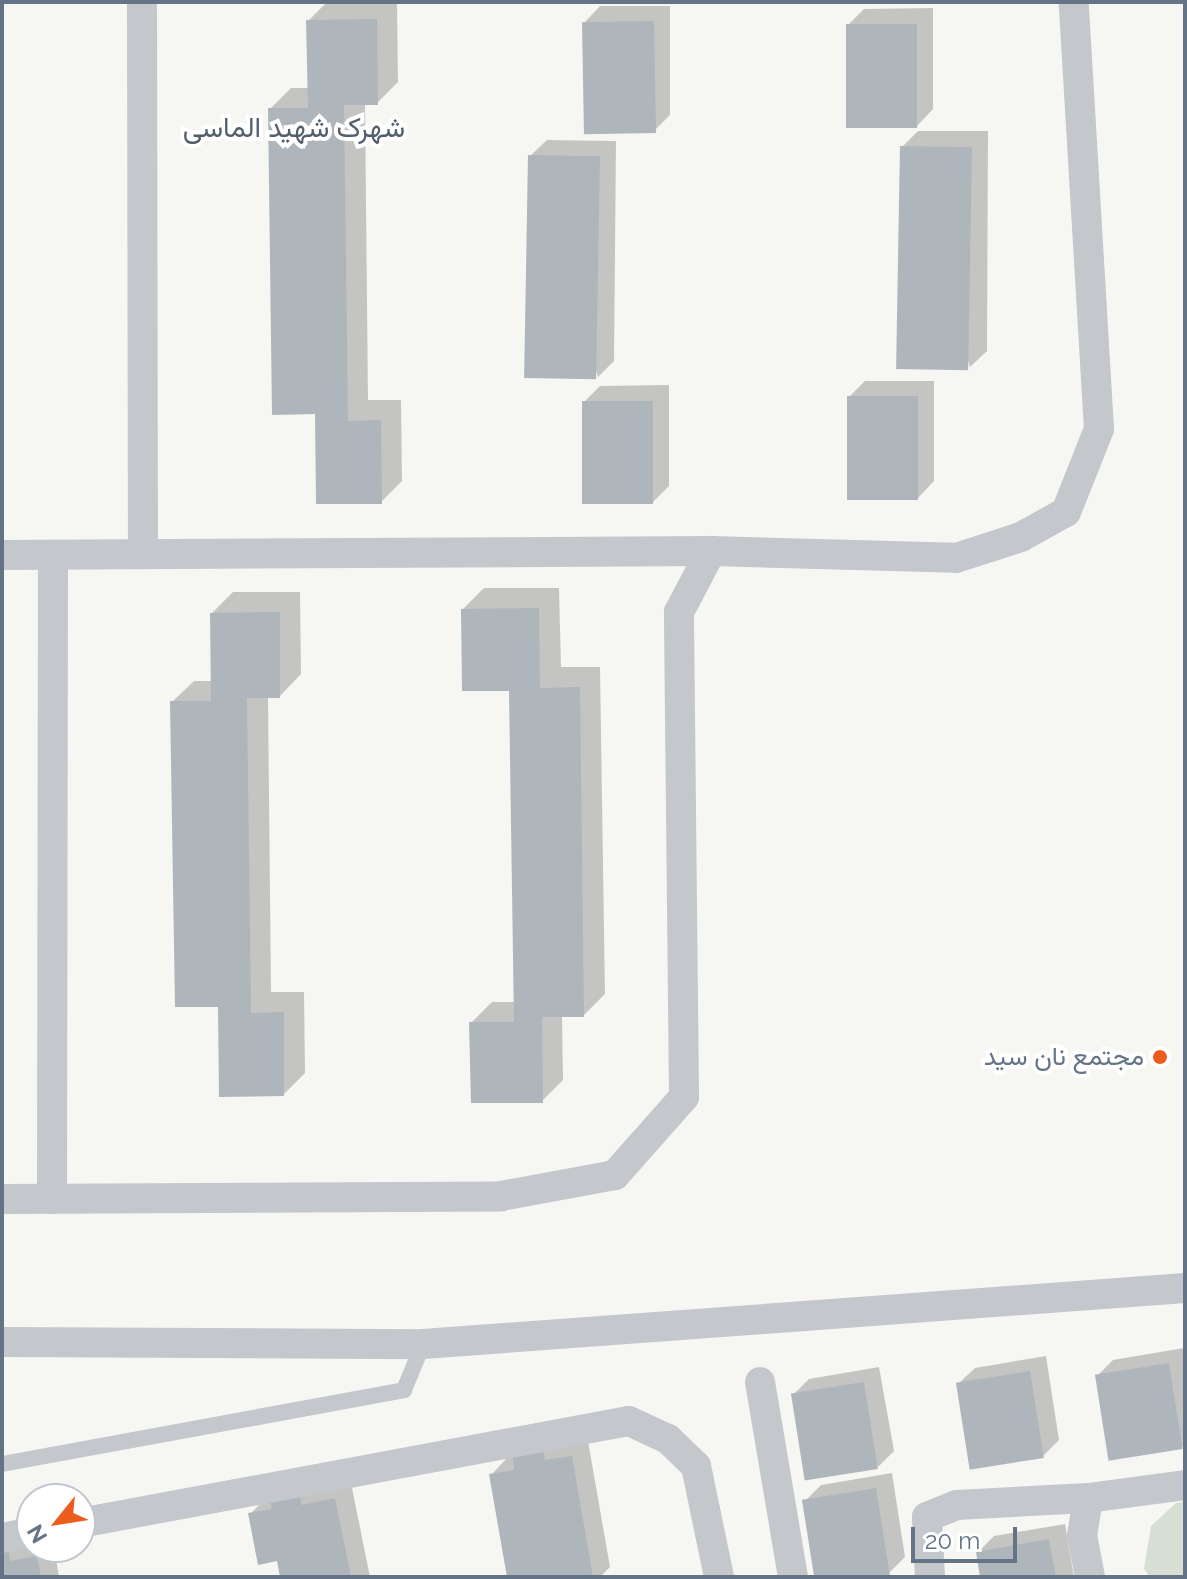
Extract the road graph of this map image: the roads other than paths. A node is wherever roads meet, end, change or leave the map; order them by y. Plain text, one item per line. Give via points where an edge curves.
1 (142, 2) edge
2 (1074, 2) edge
3 (711, 551) junction
4 (143, 554) junction
5 (2, 555) edge
6 (53, 555) junction
7 (2, 1199) edge
8 (52, 1199) junction
9 (1185, 1288) edge
10 (2, 1342) edge
11 (423, 1344) junction
12 (760, 1382) dead end
13 (2, 1464) edge
14 (1185, 1485) edge
15 (1088, 1498) junction
16 (96, 1520) edge
17 (719, 1577) edge
18 (793, 1577) edge
19 (930, 1577) edge
20 (1090, 1577) edge

1 - 4 street
2 - 3 street via 1099,429 1066,512 1021,537 956,558
3 - 4 street
3 - 8 street via 679,612 684,1097 615,1175 501,1196
4 - 6 street
5 - 6 street
6 - 8 street
7 - 8 street
9 - 11 street
10 - 11 street
11 - 13 lane via 404,1390
12 - 18 street
14 - 15 street
15 - 19 street via 957,1505 927,1517
15 - 20 street via 1082,1535
16 - 17 street via 629,1421 668,1439 696,1466

